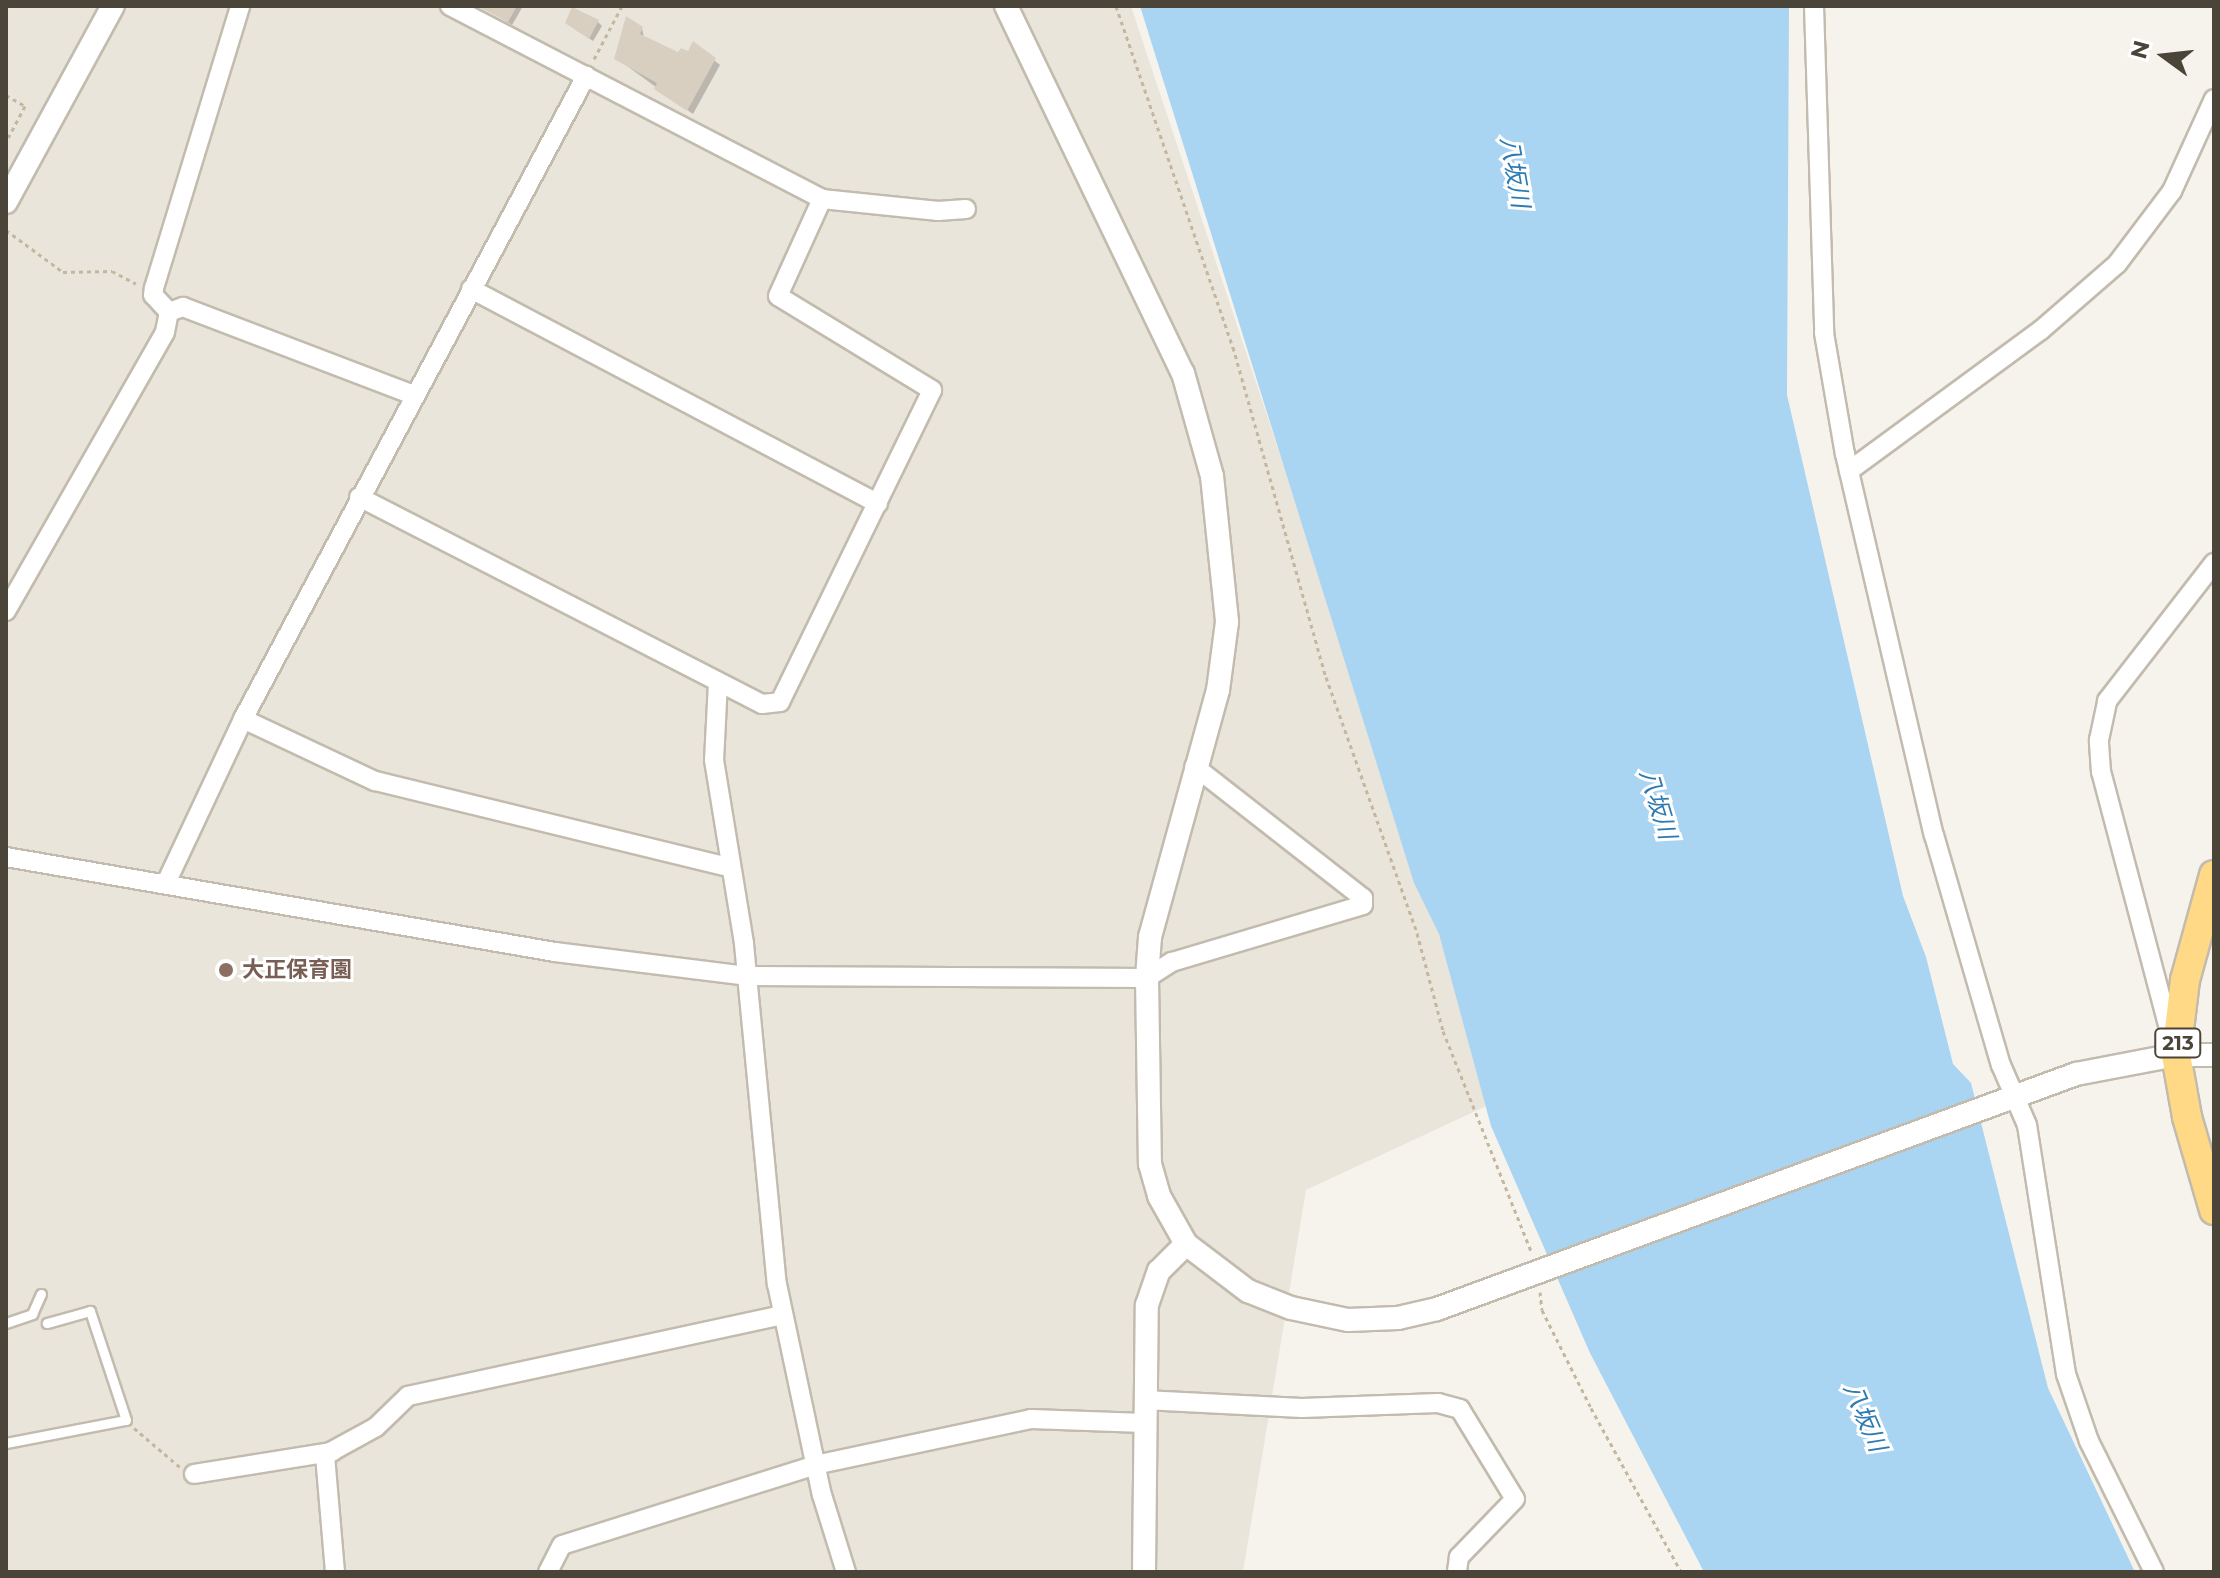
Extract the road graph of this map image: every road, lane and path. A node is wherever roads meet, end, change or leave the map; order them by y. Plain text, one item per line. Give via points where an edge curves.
1 (113, 6) edge
2 (240, 6) edge
3 (450, 6) edge
4 (622, 6) edge
5 (1006, 6) edge
6 (1116, 6) edge
7 (1814, 6) edge
8 (586, 76) junction
9 (6, 95) edge
10 (2214, 99) edge
11 (6, 141) edge
12 (822, 199) junction
13 (6, 202) edge
14 (966, 209) dead end
15 (6, 230) edge
16 (471, 289) junction
17 (153, 295) junction
18 (169, 312) junction
19 (413, 395) junction
20 (1849, 471) junction
21 (359, 497) junction
22 (878, 504) junction
23 (2214, 563) edge
24 (6, 611) edge
25 (718, 682) junction
26 (243, 719) junction
27 (1194, 766) junction
28 (6, 857) edge
29 (731, 868) junction
30 (2214, 875) edge
31 (166, 883) junction
32 (747, 976) junction
33 (1147, 978) junction
34 (2176, 1055) junction
35 (2214, 1055) edge
36 (2016, 1099) junction
37 (2214, 1210) edge
38 (1186, 1244) junction
39 (1538, 1272) junction
40 (41, 1294) dead end
41 (782, 1315) junction
42 (6, 1323) edge
43 (47, 1323) dead end
44 (1144, 1400) junction
45 (126, 1420) junction
46 (1144, 1423) junction
47 (6, 1443) edge
48 (332, 1452) junction
49 (815, 1465) junction
50 (194, 1474) joint
51 (335, 1572) edge
52 (548, 1572) edge
53 (846, 1572) edge
54 (1144, 1572) edge
55 (1457, 1572) edge
56 (1681, 1572) edge
57 (2154, 1572) edge

1 - 13 street
2 - 17 street
3 - 8 street
4 - 8 path
5 - 27 street via 1183,373 1212,476 1227,622 1218,690
6 - 39 path via 1236,359 1326,677 1417,933 1443,1031
7 - 20 street via 1824,333
8 - 12 street
8 - 16 street
9 - 11 path via 25,106
10 - 20 street via 2172,191 2117,264 2041,330
12 - 14 street
12 - 22 street via 778,296 932,390
15 - 17 path via 63,272 112,271
16 - 19 street
16 - 22 street
17 - 18 street
18 - 19 street via 183,307
18 - 24 street via 165,332
19 - 21 street
20 - 36 street via 1934,835 2001,1065
21 - 25 street
21 - 26 street
22 - 25 street via 780,702 762,704
23 - 34 street via 2107,701 2099,740 2101,772
25 - 29 street via 714,760
26 - 29 street via 375,781
26 - 31 street
27 - 33 street via 1150,937
27 - 33 street via 1363,898 1363,905 1172,962
28 - 31 street
29 - 32 street
30 - 34 highway, 213 via 2185,980
31 - 32 street via 555,952
32 - 33 street
32 - 41 street
33 - 38 street via 1150,1164 1159,1196
34 - 35 street
34 - 36 street via 2076,1074
34 - 37 highway, 213 via 2187,1117
36 - 39 street
36 - 57 street via 2027,1125 2066,1374 2089,1441
38 - 39 street via 1248,1291 1291,1308 1348,1320 1437,1309
38 - 44 street via 1159,1271 1147,1305
39 - 56 path via 1542,1310
40 - 42 lane via 32,1314
41 - 48 street via 408,1396 376,1427
41 - 49 street
43 - 45 lane via 90,1311
44 - 46 street
44 - 55 street via 1302,1408 1438,1403 1460,1409 1515,1499 1459,1557
45 - 47 lane
45 - 50 path via 165,1459
46 - 49 street via 1031,1419
46 - 54 street
48 - 50 street
48 - 51 street via 325,1455
49 - 52 street via 562,1545
49 - 53 street

